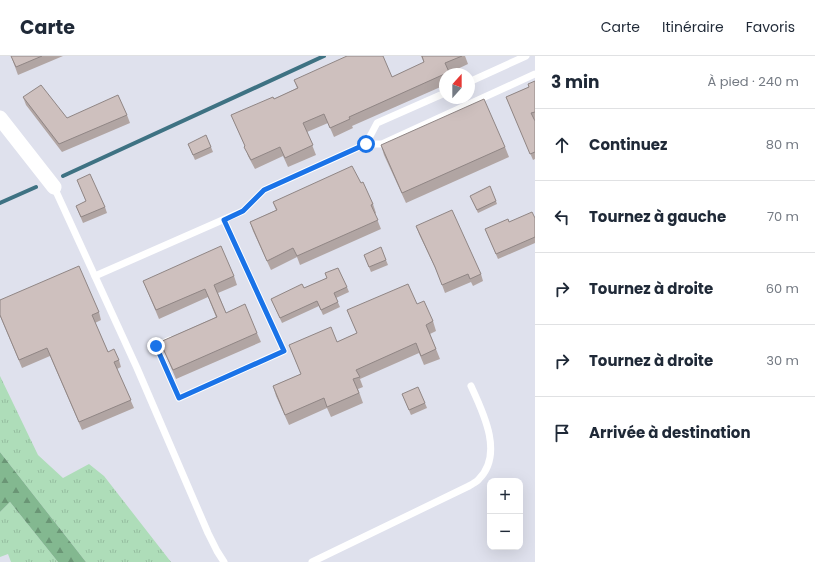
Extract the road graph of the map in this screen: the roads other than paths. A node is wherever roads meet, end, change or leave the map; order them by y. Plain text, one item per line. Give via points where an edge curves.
1 (526, 56) edge
2 (535, 74) edge
3 (475, 79) edge
4 (439, 95) edge
5 (0, 118) edge
6 (366, 144) junction
7 (54, 187) joint
8 (224, 220) junction
9 (95, 276) junction
10 (175, 338) edge
11 (472, 386) dead end
12 (224, 562) edge
13 (312, 562) edge

1 - 3 lane
2 - 6 lane via 382,144
4 - 6 lane via 377,123
5 - 7 street
6 - 8 lane via 264,190 243,211
7 - 9 lane
8 - 9 lane
8 - 10 lane via 284,351 179,398 156,346
9 - 12 lane via 208,532
11 - 13 lane via 490,435 489,459 479,480

